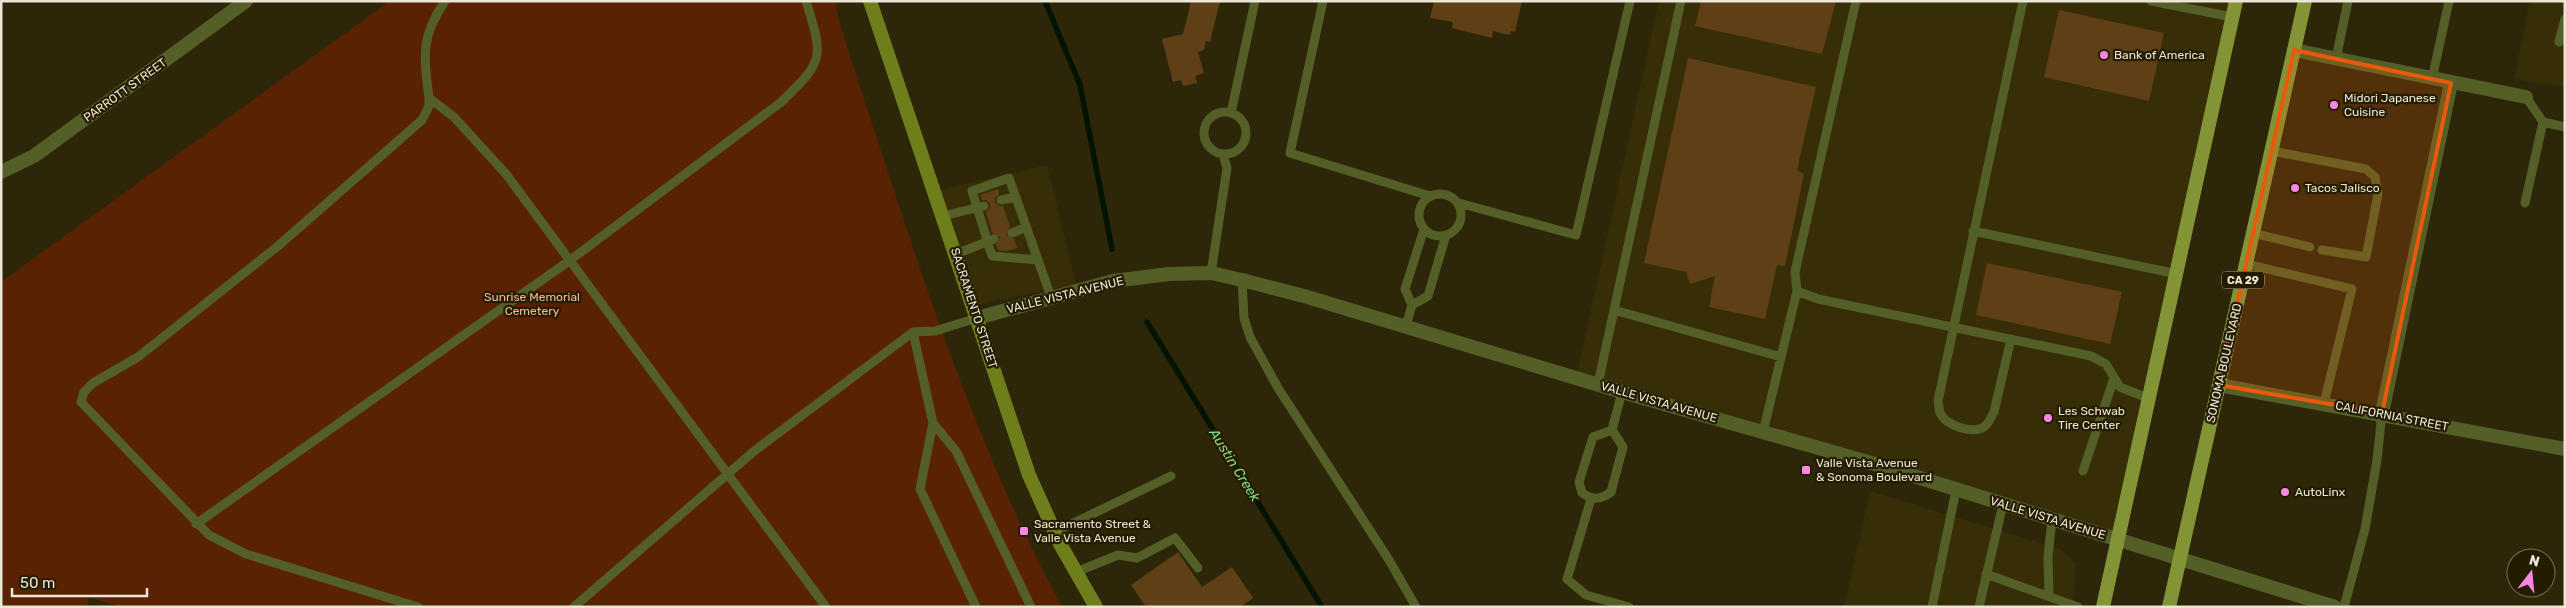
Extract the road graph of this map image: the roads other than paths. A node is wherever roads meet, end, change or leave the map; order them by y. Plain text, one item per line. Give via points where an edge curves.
1 (246, 1) edge
2 (445, 1) edge
3 (806, 1) edge
4 (870, 1) edge
5 (1255, 1) edge
6 (1323, 1) edge
7 (1630, 1) edge
8 (1681, 1) edge
9 (1856, 1) edge
10 (2023, 1) edge
11 (2151, 1) edge
12 (2236, 1) edge
13 (2305, 1) edge
14 (2348, 1) edge
15 (2449, 1) edge
16 (2232, 17) junction
17 (2565, 19) edge
18 (2559, 42) dead end
19 (2294, 50) junction
20 (2336, 59) junction
21 (2432, 79) junction
22 (2451, 83) junction
23 (2526, 97) joint
24 (429, 98) junction
25 (1230, 113) junction
26 (2542, 122) junction
27 (2565, 126) edge
28 (2272, 151) junction
29 (1222, 154) junction
30 (1, 172) edge
31 (1430, 196) junction
32 (1016, 197) junction
33 (1001, 200) dead end
34 (1458, 203) junction
35 (2525, 203) dead end
36 (980, 207) junction
37 (943, 216) junction
38 (1026, 227) junction
39 (1424, 229) junction
40 (1973, 231) junction
41 (1012, 233) dead end
42 (2253, 234) junction
43 (1446, 235) junction
44 (991, 240) junction
45 (2310, 247) dead end
46 (2322, 250) dead end
47 (956, 254) junction
48 (1038, 260) junction
49 (569, 261) junction
50 (2246, 264) junction
51 (1212, 274) junction
52 (2177, 274) junction
53 (1242, 280) junction
54 (1797, 291) junction
55 (1051, 297) junction
56 (1412, 305) junction
57 (1614, 310) junction
58 (977, 318) junction
59 (1406, 326) junction
60 (1952, 327) junction
61 (913, 332) junction
62 (2011, 339) junction
63 (1781, 357) junction
64 (2114, 378) junction
65 (1598, 384) junction
66 (2219, 385) junction
67 (1622, 392) junction
68 (2150, 399) junction
69 (2324, 403) junction
70 (2382, 413) junction
71 (933, 423) junction
72 (1612, 430) junction
73 (1763, 432) junction
74 (2565, 449) edge
75 (2083, 471) dead end
76 (727, 474) junction
77 (1171, 476) dead end
78 (1956, 490) junction
79 (1591, 499) junction
80 (2003, 504) junction
81 (2052, 519) junction
82 (196, 524) junction
83 (1055, 532) junction
84 (2118, 540) junction
85 (2180, 558) junction
86 (1198, 568) dead end
87 (1076, 572) junction
88 (1986, 574) junction
89 (2049, 596) junction
90 (418, 607) edge
91 (574, 607) edge
92 (826, 607) edge
93 (976, 607) edge
94 (1031, 607) edge
95 (1096, 607) edge
96 (1416, 607) edge
97 (1629, 607) edge
98 (1932, 607) edge
99 (1979, 607) edge
100 (2078, 607) edge
101 (2103, 607) edge
102 (2169, 607) edge
103 (2336, 607) edge
104 (2344, 607) edge

1 - 30 street, PARROTT STREET via 34,156
2 - 24 lane via 430,22 424,53
3 - 49 lane via 819,50 810,75 780,103
4 - 37 main road, SACRAMENTO STREET
5 - 25 lane
6 - 31 lane via 1290,153
7 - 34 lane via 1576,235
8 - 57 lane
9 - 54 lane via 1795,272
10 - 40 lane
11 - 16 lane
12 - 16 main road
13 - 19 main road, SONOMA BOULEVARD / CA 29
14 - 20 lane
15 - 21 lane
16 - 52 main road
17 - 18 lane
19 - 20 street
19 - 28 main road, SONOMA BOULEVARD / CA 29
20 - 21 street
21 - 22 street
22 - 23 street
22 - 70 street
23 - 26 lane
24 - 49 lane via 454,117 506,174
24 - 82 lane via 422,120 278,246 138,357 84,392 81,402
25 - 29 lane via 1243,122 1246,134 1241,147
25 - 29 lane via 1213,116 1205,127 1206,141
26 - 27 lane
26 - 35 lane
28 - 42 main road, SONOMA BOULEVARD / CA 29
28 - 46 lane via 2366,169 2375,177 2378,194 2366,257
29 - 51 lane via 1227,168
31 - 34 lane via 1449,195
31 - 39 lane via 1419,211
32 - 33 lane
32 - 36 lane via 1009,178 972,191
32 - 38 lane
34 - 43 lane via 1462,216 1460,222
36 - 37 lane
36 - 44 lane
37 - 47 main road, SACRAMENTO STREET
38 - 41 lane
38 - 48 lane
39 - 43 lane via 1434,235
39 - 56 lane via 1405,289
40 - 52 lane
40 - 60 lane
42 - 45 lane
42 - 50 main road, SONOMA BOULEVARD / CA 29
43 - 56 lane via 1428,296
44 - 47 lane
44 - 48 lane via 992,256
47 - 58 main road, SACRAMENTO STREET
48 - 55 lane
49 - 76 lane
49 - 82 lane
50 - 66 main road, SONOMA BOULEVARD / CA 29
50 - 69 lane via 2352,289
51 - 53 street, VALLE VISTA AVENUE
51 - 55 street, VALLE VISTA AVENUE via 1169,274 1113,281
52 - 68 main road
53 - 59 street, VALLE VISTA AVENUE
53 - 96 lane via 1244,318 1250,337 1278,388
54 - 60 lane via 1818,299
54 - 63 lane
55 - 58 street, VALLE VISTA AVENUE
56 - 59 lane
57 - 63 lane
57 - 65 lane
58 - 61 lane via 934,331
58 - 83 main road, SACRAMENTO STREET via 1029,475
59 - 65 street, VALLE VISTA AVENUE
60 - 62 lane
60 - 62 lane via 1938,401 1941,414 1966,430 1985,426 1994,412
61 - 71 lane
61 - 76 lane
62 - 64 lane via 2092,356 2106,364
63 - 73 lane
64 - 68 lane via 2120,387
64 - 75 lane
65 - 67 street, VALLE VISTA AVENUE
66 - 69 street, CALIFORNIA STREET
66 - 85 main road, SONOMA BOULEVARD / CA 29
67 - 72 lane
67 - 73 street, VALLE VISTA AVENUE
68 - 84 main road
69 - 70 street, CALIFORNIA STREET
70 - 74 street, CALIFORNIA STREET
70 - 104 lane via 2365,529
71 - 93 lane via 920,489
71 - 94 lane via 956,451
72 - 79 lane via 1623,447 1611,492
72 - 79 lane via 1593,438 1579,482 1582,493
73 - 78 street, VALLE VISTA AVENUE
76 - 91 lane
76 - 92 lane
77 - 83 lane
78 - 80 street, VALLE VISTA AVENUE
78 - 98 lane
79 - 97 lane via 1567,579 1586,594
80 - 81 street, VALLE VISTA AVENUE
80 - 88 lane
81 - 84 street, VALLE VISTA AVENUE
81 - 89 lane via 2048,557
82 - 90 lane via 209,535 246,554
83 - 87 main road, SACRAMENTO STREET
84 - 85 street, VALLE VISTA AVENUE
84 - 101 main road
85 - 102 main road, SONOMA BOULEVARD / CA 29
85 - 103 street, VALLE VISTA AVENUE
86 - 87 lane via 1175,538 1137,558 1118,555
87 - 95 main road, SACRAMENTO STREET
88 - 89 lane
88 - 99 lane
89 - 100 lane

